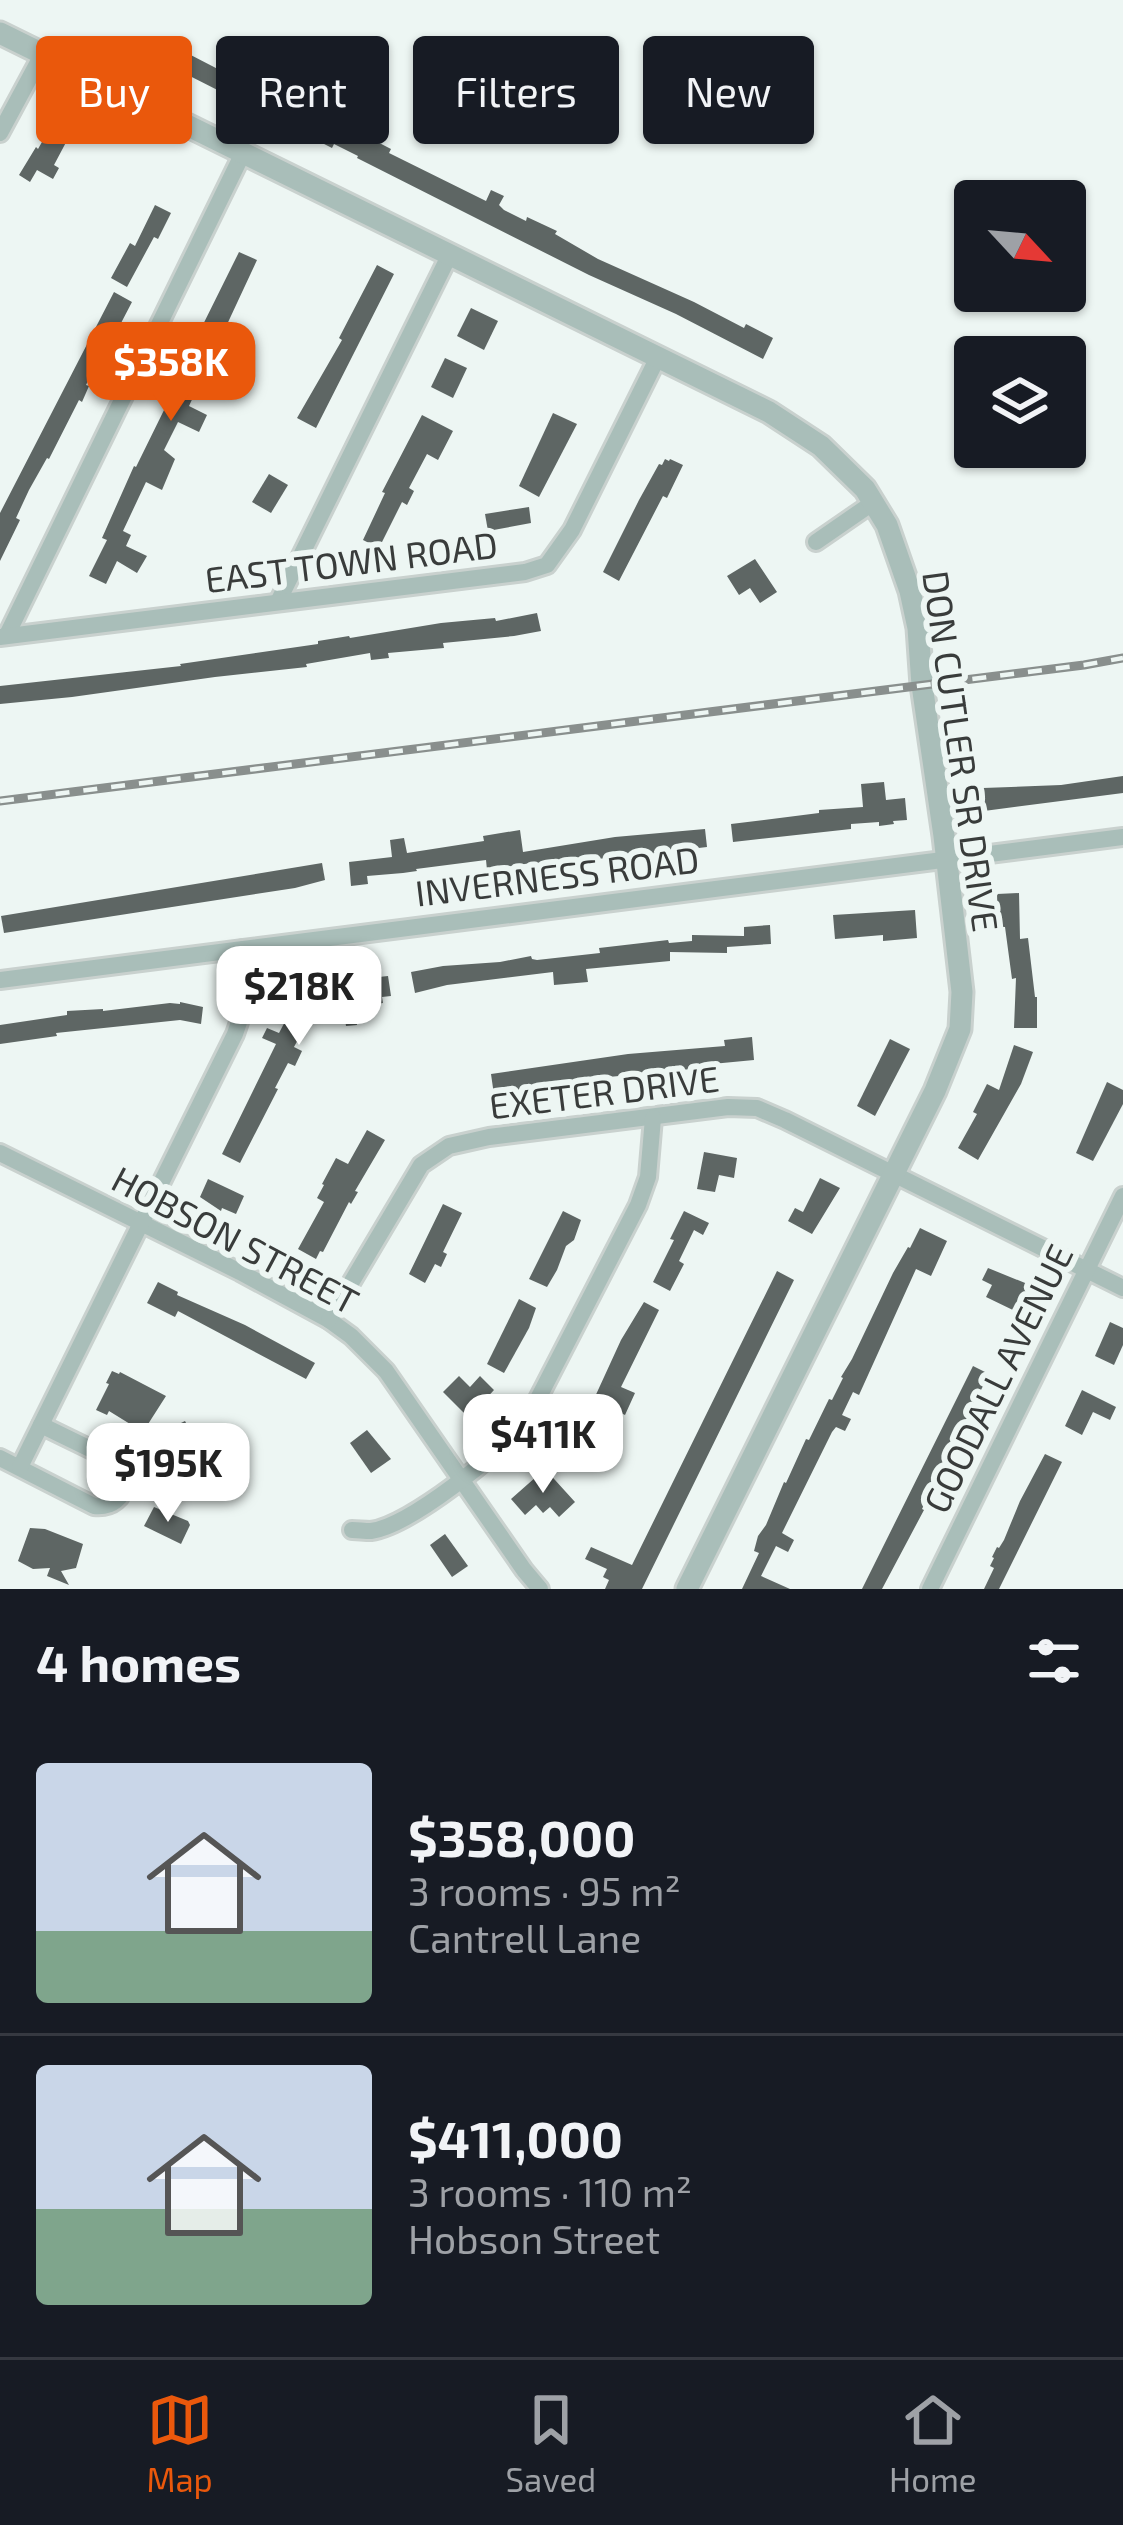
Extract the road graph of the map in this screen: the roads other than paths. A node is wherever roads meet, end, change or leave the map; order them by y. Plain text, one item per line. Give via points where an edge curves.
1 (1, 37) edge
2 (36, 50) edge
3 (36, 66) edge
4 (192, 128) edge
5 (0, 133) edge
6 (243, 153) junction
7 (450, 254) junction
8 (658, 357) junction
9 (874, 502) junction
10 (816, 542) dead end
11 (278, 602) junction
12 (4, 636) edge
13 (1123, 837) edge
14 (946, 859) junction
15 (243, 949) junction
16 (0, 980) edge
17 (653, 1118) junction
18 (0, 1154) edge
19 (892, 1173) junction
20 (1123, 1196) edge
21 (142, 1222) junction
22 (1088, 1271) junction
23 (1123, 1288) edge
24 (328, 1320) junction
25 (41, 1425) junction
26 (0, 1458) edge
27 (20, 1467) junction
28 (460, 1481) junction
29 (352, 1530) dead end
30 (540, 1589) edge
31 (687, 1589) edge
32 (930, 1589) edge

1 - 2 street, DON CUTLER SR DRIVE
3 - 5 street
4 - 6 street, DON CUTLER SR DRIVE
6 - 7 street, DON CUTLER SR DRIVE
6 - 12 street
7 - 8 street, DON CUTLER SR DRIVE
7 - 11 street
8 - 9 street, DON CUTLER SR DRIVE via 796,428
8 - 11 street, EAST TOWN ROAD via 547,565
9 - 10 street
9 - 14 street, DON CUTLER SR DRIVE via 901,558 918,628
11 - 12 street, EAST TOWN ROAD
13 - 14 street, INVERNESS ROAD
14 - 15 street, INVERNESS ROAD
14 - 19 street, DON CUTLER SR DRIVE via 960,1029
15 - 16 street, INVERNESS ROAD
15 - 21 street via 248,986 235,1034
17 - 19 street, EXETER DRIVE via 757,1108
17 - 24 street, EXETER DRIVE via 489,1138 434,1155
17 - 28 street via 638,1205 551,1378 510,1441
18 - 21 street, HOBSON STREET
19 - 22 street, EXETER DRIVE
19 - 31 street, DON CUTLER SR DRIVE
20 - 22 street, GOODALL AVENUE
21 - 24 street, HOBSON STREET
21 - 25 street
22 - 23 street, EXETER DRIVE
22 - 32 street, GOODALL AVENUE
24 - 28 street, HOBSON STREET via 386,1371
25 - 27 street
25 - 27 street via 115,1459 124,1492 94,1506
26 - 27 street
28 - 29 street via 398,1521
28 - 30 street, HOBSON STREET

